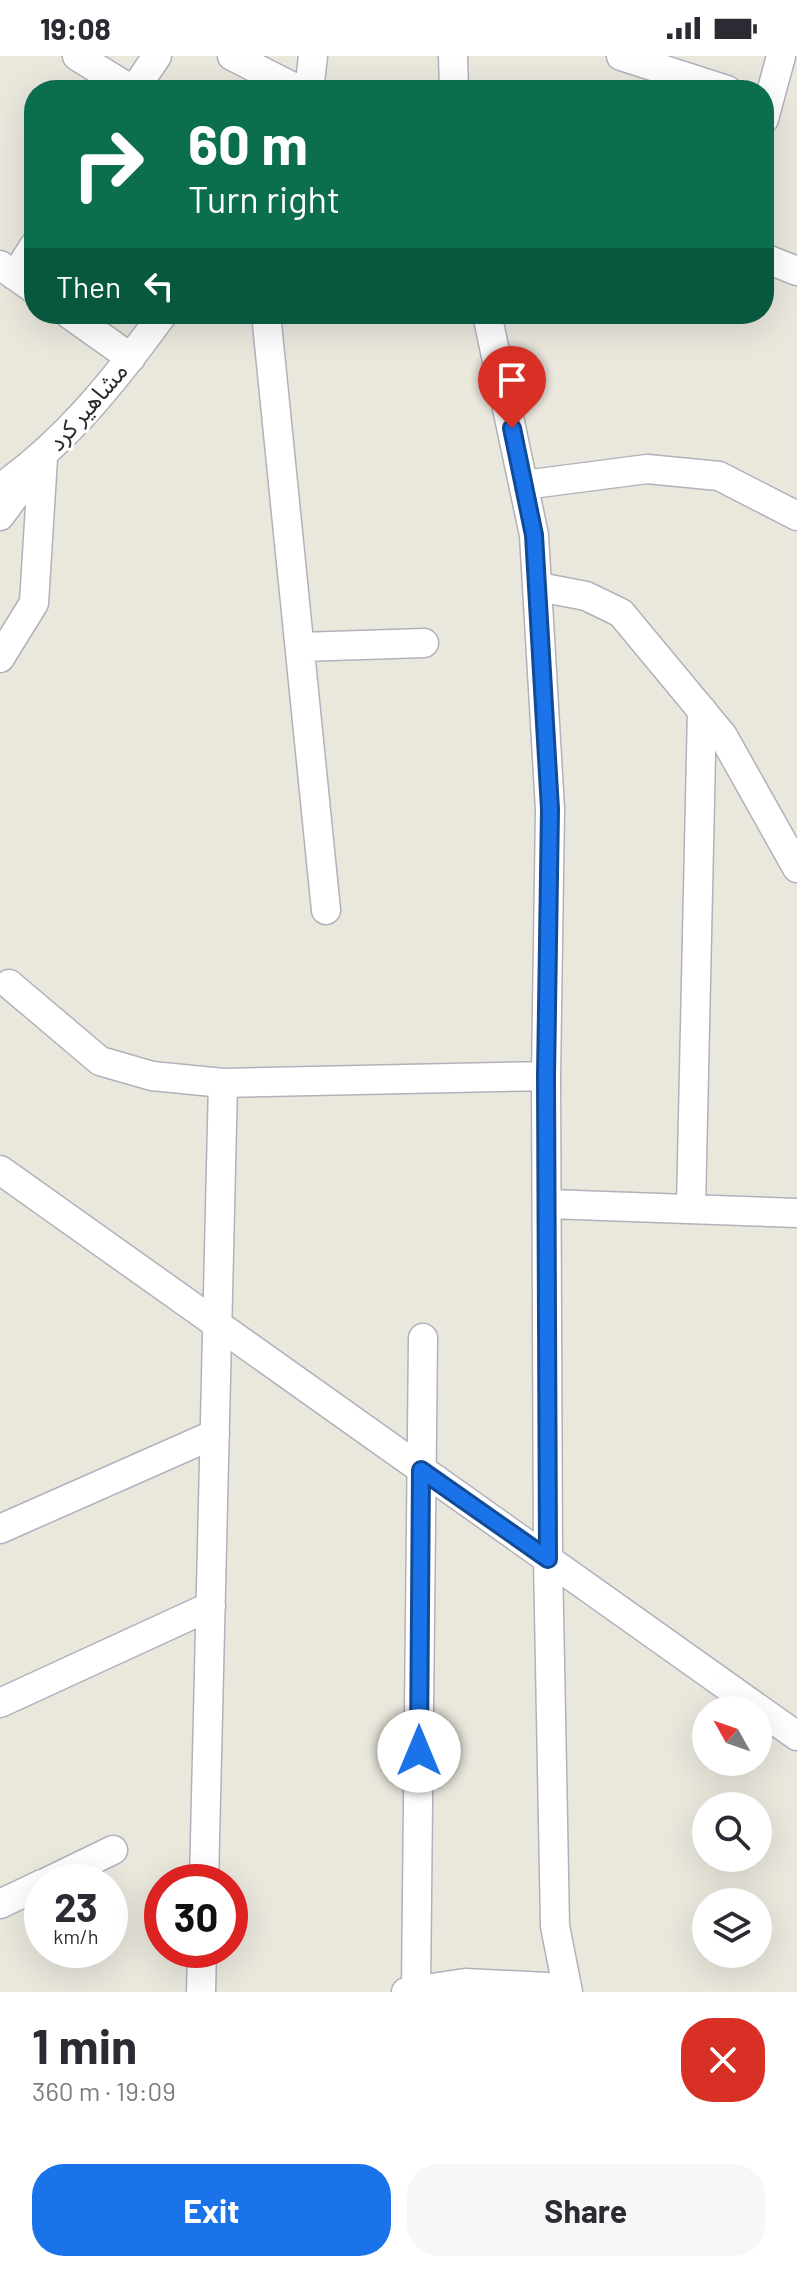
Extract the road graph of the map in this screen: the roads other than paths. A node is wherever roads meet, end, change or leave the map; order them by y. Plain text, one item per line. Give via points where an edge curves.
1 (77, 56) edge
2 (157, 56) edge
3 (232, 56) edge
4 (313, 56) edge
5 (453, 56) edge
6 (621, 56) edge
7 (781, 56) edge
8 (117, 80) edge
9 (140, 80) edge
10 (279, 80) edge
11 (310, 80) edge
12 (454, 80) edge
13 (696, 80) edge
14 (774, 80) edge
15 (774, 262) edge
16 (797, 271) edge
17 (83, 324) edge
18 (156, 324) edge
19 (267, 324) edge
20 (489, 324) edge
21 (131, 358) junction
22 (43, 458) junction
23 (524, 485) junction
24 (0, 488) edge
25 (0, 516) edge
26 (797, 516) edge
27 (539, 587) junction
28 (424, 643) dead end
29 (300, 647) junction
30 (0, 658) edge
31 (702, 710) junction
32 (797, 868) edge
33 (326, 910) dead end
34 (9, 984) dead end
35 (546, 1076) junction
36 (223, 1083) junction
37 (0, 1170) edge
38 (548, 1204) junction
39 (691, 1207) junction
40 (797, 1213) edge
41 (217, 1322) junction
42 (423, 1338) dead end
43 (215, 1434) junction
44 (421, 1470) junction
45 (0, 1529) edge
46 (548, 1559) junction
47 (211, 1606) junction
48 (0, 1703) edge
49 (797, 1736) edge
50 (113, 1850) dead end
51 (84, 1864) edge
52 (204, 1864) edge
53 (24, 1893) edge
54 (0, 1904) edge
55 (202, 1968) edge
56 (567, 1990) edge
57 (411, 1991) edge
58 (201, 1992) edge

1 - 8 street
2 - 9 street
3 - 10 street
4 - 11 street
5 - 12 street
6 - 13 street
7 - 14 street
15 - 16 street
17 - 21 street
18 - 21 street, مشاهیر کرد
19 - 29 street
20 - 23 street
21 - 22 street, مشاهیر کرد
22 - 24 street, مشاهیر کرد
22 - 25 street
22 - 30 street via 34,603
23 - 26 street via 647,469 719,476
23 - 27 street
27 - 31 street via 586,596 621,613
27 - 35 street via 550,809
28 - 29 street
29 - 33 street
31 - 32 street via 723,736
31 - 39 street
34 - 36 street via 100,1061 152,1076
35 - 36 street
35 - 38 street
36 - 41 street
37 - 41 street
38 - 39 street
38 - 46 street
39 - 40 street
41 - 43 street
41 - 44 street
42 - 44 street
43 - 45 street
43 - 47 street
44 - 46 street
44 - 57 street
46 - 49 street
46 - 56 street via 555,1926
47 - 48 street
47 - 52 street
50 - 51 street
53 - 54 street
55 - 58 street
56 - 57 street via 465,1983

